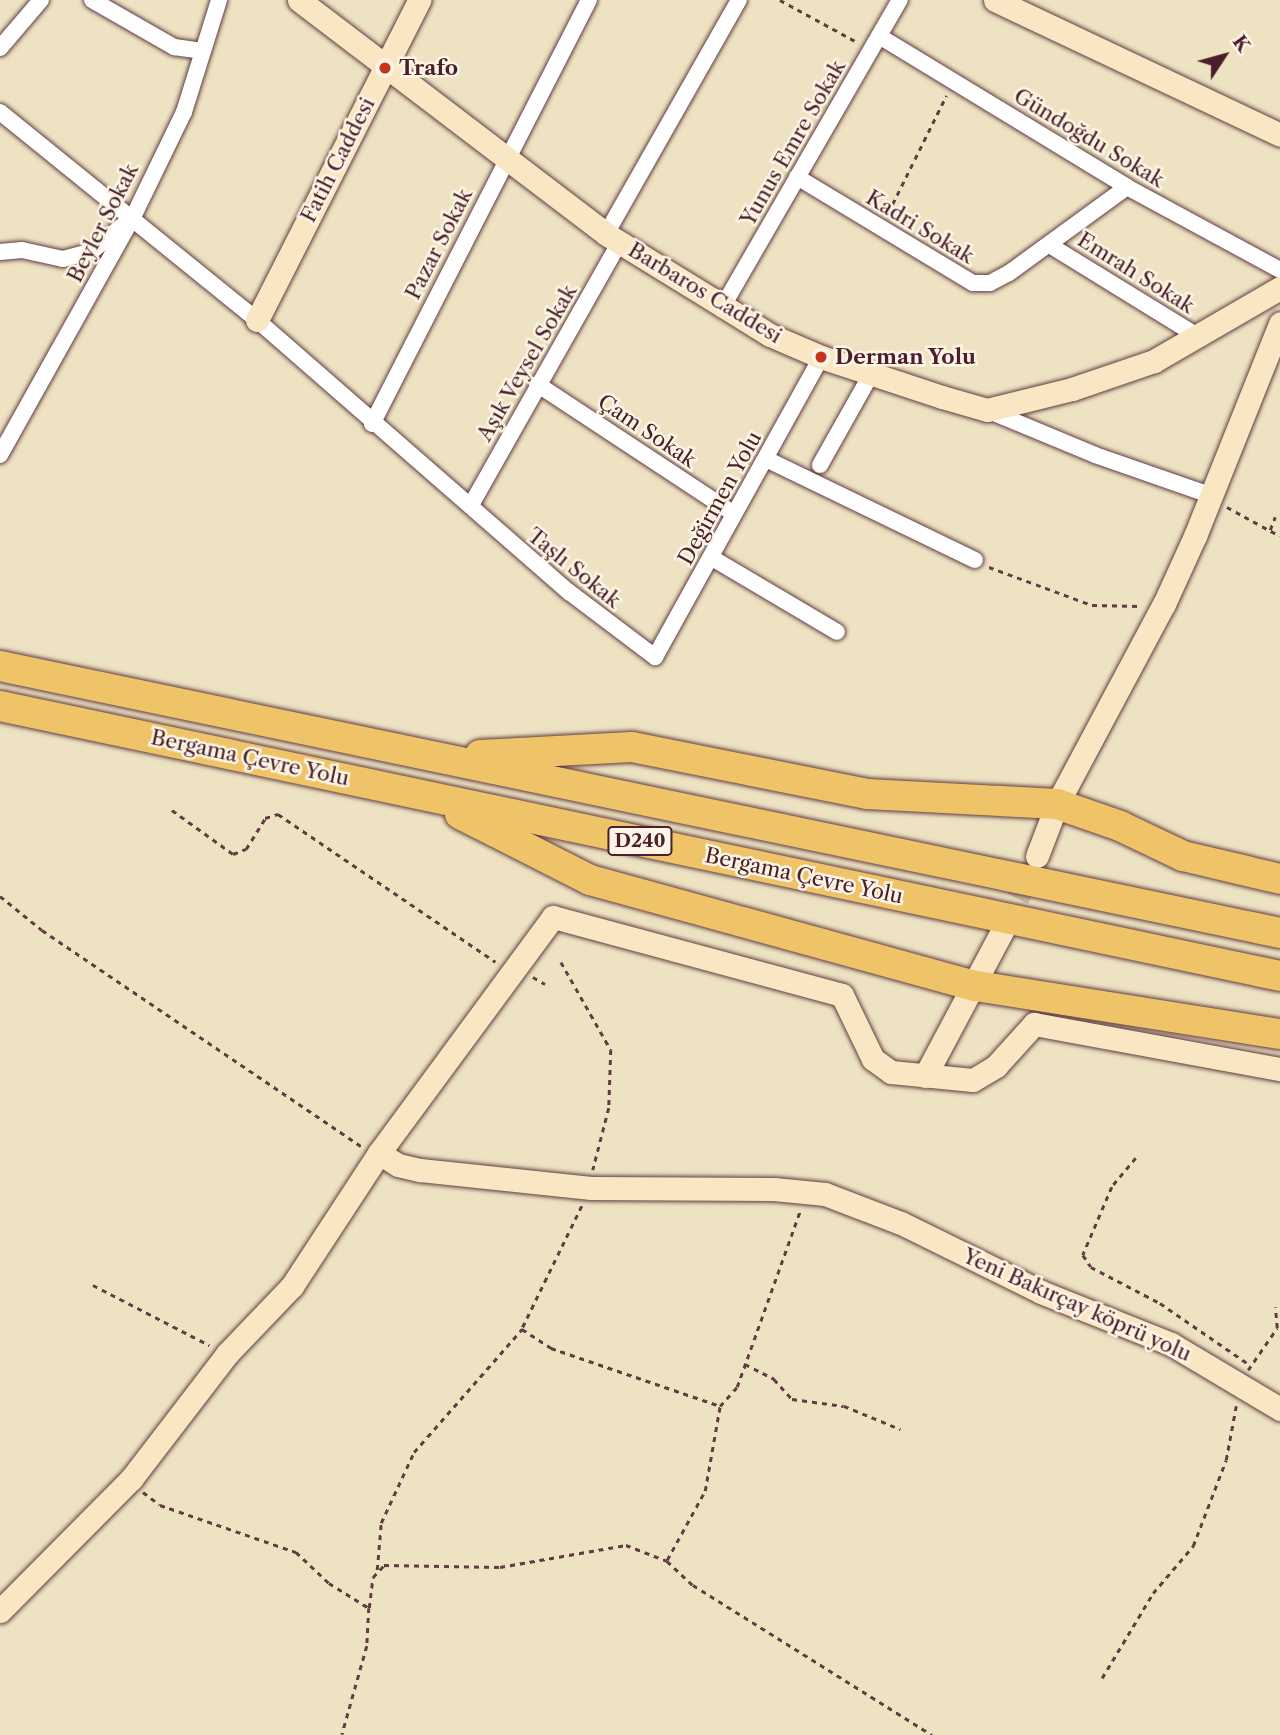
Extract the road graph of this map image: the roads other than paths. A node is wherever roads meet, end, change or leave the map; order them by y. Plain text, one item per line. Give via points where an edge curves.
1 (41, 0) edge
2 (92, 0) edge
3 (219, 0) edge
4 (299, 0) edge
5 (419, 0) edge
6 (589, 0) edge
7 (739, 0) edge
8 (900, 0) edge
9 (995, 0) edge
10 (879, 37) junction
11 (0, 48) edge
12 (203, 51) junction
13 (386, 68) junction
14 (0, 112) edge
15 (1280, 135) edge
16 (506, 159) junction
17 (797, 177) junction
18 (1127, 187) junction
19 (133, 217) junction
20 (613, 238) junction
21 (1051, 246) junction
22 (0, 252) edge
23 (1280, 270) edge
24 (1280, 288) edge
25 (723, 306) junction
26 (257, 320) junction
27 (1280, 323) edge
28 (1199, 337) junction
29 (821, 357) junction
30 (1274, 361) edge
31 (873, 371) junction
32 (537, 384) junction
33 (987, 410) junction
34 (372, 424) junction
35 (0, 455) edge
36 (765, 459) junction
37 (820, 465) dead end
38 (1210, 495) junction
39 (471, 505) junction
40 (734, 514) junction
41 (712, 558) junction
42 (975, 560) road end
43 (837, 632) dead end
44 (655, 657) joint
45 (0, 666) edge
46 (0, 706) edge
47 (436, 757) junction
48 (422, 795) junction
49 (1057, 804) junction
50 (1037, 856) tunnel mouth
51 (1280, 879) edge
52 (1003, 929) tunnel mouth
53 (1280, 933) edge
54 (1280, 976) edge
55 (976, 985) junction
56 (1280, 1034) edge
57 (1280, 1069) edge
58 (925, 1076) junction
59 (379, 1153) junction
60 (1280, 1409) edge
61 (0, 1611) edge

1 - 11 street
2 - 12 street via 174,47
3 - 12 street, Beyler Sokak
4 - 13 street, Barbaros Caddesi
5 - 13 street, Fatih Caddesi
6 - 16 street, Pazar Sokak
7 - 20 street, Aşık Veysel Sokak
8 - 10 street, Yunus Emre Sokak
9 - 15 street
10 - 17 street, Yunus Emre Sokak
10 - 18 street, Gündoğdu Sokak
12 - 19 street, Beyler Sokak via 184,112
13 - 16 street, Barbaros Caddesi
13 - 26 street, Fatih Caddesi
14 - 19 street, Taşlı Sokak
16 - 20 street, Barbaros Caddesi
16 - 34 street, Pazar Sokak
17 - 21 street, Kadri Sokak via 973,283 990,283
17 - 25 street, Yunus Emre Sokak
18 - 21 street, Kadri Sokak
18 - 23 street, Gündoğdu Sokak
19 - 22 street via 92,251 63,259 22,250
19 - 26 street, Taşlı Sokak
19 - 35 street, Beyler Sokak
20 - 25 street, Barbaros Caddesi
20 - 32 street, Aşık Veysel Sokak
21 - 28 street, Emrah Sokak
24 - 28 street
25 - 29 street, Barbaros Caddesi via 770,335
26 - 34 street, Taşlı Sokak
27 - 30 street
28 - 33 street via 1154,361
29 - 31 street, Barbaros Caddesi
29 - 36 street, Değirmen Yolu
30 - 38 street
31 - 33 street, Barbaros Caddesi
31 - 37 street
32 - 39 street, Aşık Veysel Sokak
32 - 40 street, Çam Sokak
33 - 38 street via 1095,455
34 - 39 street, Taşlı Sokak
36 - 40 street, Değirmen Yolu
36 - 42 street
38 - 49 street via 1164,604
39 - 44 street, Taşlı Sokak via 569,592
40 - 41 street, Değirmen Yolu
41 - 43 street
41 - 44 street, Değirmen Yolu
45 - 47 highway, Bergama Çevre Yolu / D240
46 - 48 highway, Bergama Çevre Yolu / D240
47 - 49 highway via 632,747 867,794
47 - 53 highway, Bergama Çevre Yolu / D240
48 - 54 highway, Bergama Çevre Yolu / D240
48 - 55 highway via 590,880
49 - 50 street
49 - 51 highway via 1183,856
52 - 55 street
55 - 56 highway
55 - 58 street
57 - 58 street via 1034,1024 996,1066 973,1080
58 - 59 street via 891,1072 873,1059 842,995 553,917
59 - 60 street, Yeni Bakırçay köprü yolu via 398,1165 420,1170 591,1188 807,1192 869,1209 1041,1292 1246,1375
59 - 61 street via 292,1286 227,1354 132,1478

